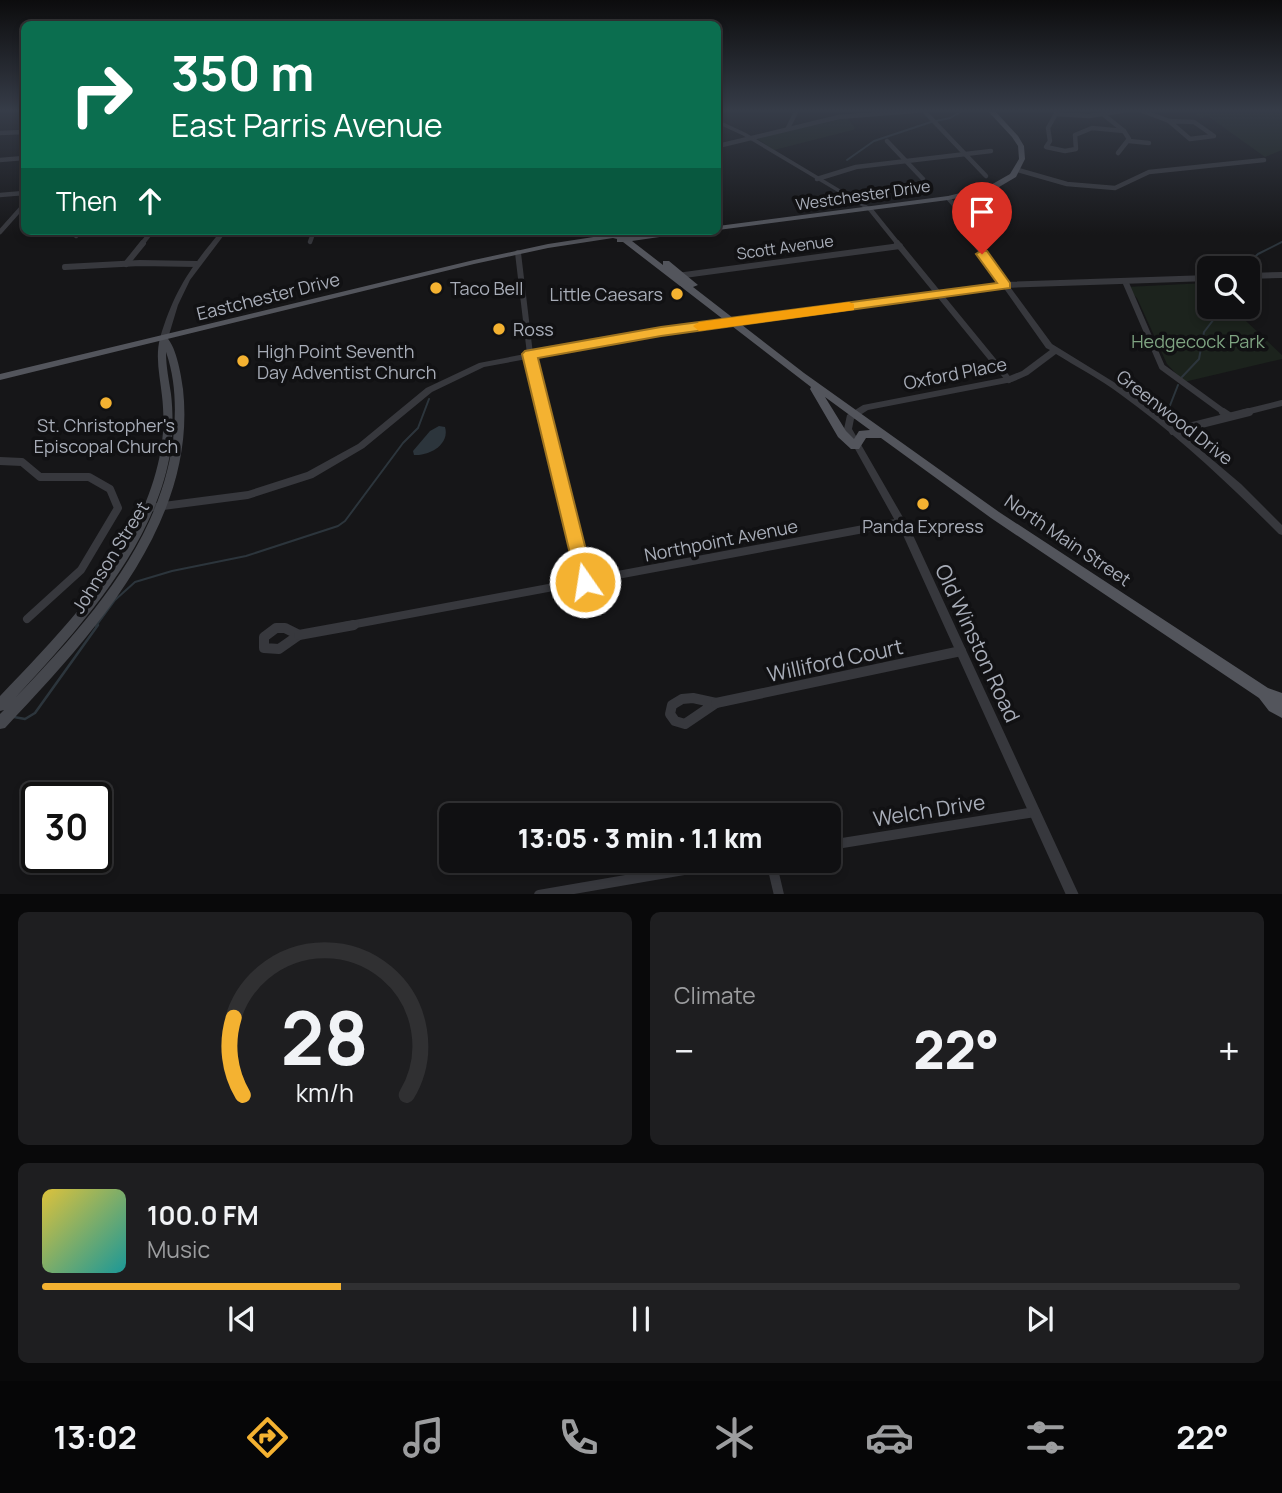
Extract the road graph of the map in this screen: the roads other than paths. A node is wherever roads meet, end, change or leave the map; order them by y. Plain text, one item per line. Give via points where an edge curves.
1 (773, 152) edge
2 (898, 152) edge
3 (962, 152) edge
4 (986, 152) edge
5 (1021, 152) edge
6 (965, 155) junction
7 (21, 158) edge
8 (0, 160) edge
9 (1264, 160) dead end
10 (907, 161) junction
11 (1018, 170) junction
12 (986, 176) dead end
13 (817, 179) junction
14 (923, 179) dead end
15 (21, 193) edge
16 (0, 195) edge
17 (948, 198) junction
18 (21, 208) edge
19 (870, 209) junction
20 (721, 228) edge
21 (2, 229) edge
22 (149, 235) edge
23 (221, 235) edge
24 (313, 235) edge
25 (604, 235) edge
26 (664, 235) edge
27 (627, 236) edge
28 (586, 240) junction
29 (310, 242) dead end
30 (900, 246) junction
31 (544, 248) junction
32 (648, 250) junction
33 (518, 253) junction
34 (126, 264) junction
35 (197, 264) junction
36 (65, 267) dead end
37 (1282, 275) edge
38 (678, 276) junction
39 (1260, 276) edge
40 (1197, 278) edge
41 (1125, 281) junction
42 (1005, 285) junction
43 (939, 294) junction
44 (736, 321) junction
45 (164, 338) junction
46 (1054, 351) junction
47 (530, 354) junction
48 (0, 377) edge
49 (1009, 380) junction
50 (809, 381) junction
51 (1282, 402) edge
52 (855, 412) junction
53 (1229, 416) junction
54 (1173, 431) junction
55 (882, 434) junction
56 (855, 446) junction
57 (0, 461) edge
58 (162, 506) junction
59 (148, 508) junction
60 (901, 522) junction
61 (1282, 531) edge
62 (585, 582) junction
63 (27, 619) dead end
64 (299, 635) dead end
65 (961, 651) junction
66 (716, 703) junction
67 (0, 705) edge
68 (1280, 706) edge
69 (0, 723) edge
70 (1035, 812) junction
71 (841, 843) edge
72 (664, 873) edge
73 (774, 873) edge
74 (539, 894) edge
75 (779, 894) edge
76 (1073, 894) edge

1 - 13 street
2 - 10 street
3 - 6 street
4 - 6 street
5 - 11 main road
6 - 10 street
6 - 12 street
7 - 8 street
9 - 11 street via 1149,172 1114,188 1067,184
10 - 13 street via 852,167
10 - 14 street
11 - 17 main road, Westchester Drive via 991,188
13 - 19 street
15 - 16 street
17 - 19 main road, Westchester Drive
17 - 42 street, Greenwood Drive
18 - 21 street
19 - 20 main road, Westchester Drive
19 - 30 street
22 - 34 street
23 - 35 street, Johnson Street
24 - 29 street
25 - 28 main road
26 - 32 main road via 649,239 645,243
27 - 28 main road, Eastchester Drive
27 - 31 main road, Eastchester Drive
27 - 32 main road, North Main Street
27 - 38 main road, North Main Street
28 - 31 main road, Eastchester Drive
30 - 38 street, Scott Avenue
30 - 43 street
31 - 33 main road, Eastchester Drive
32 - 38 main road, North Main Street
33 - 45 main road, Eastchester Drive
33 - 47 street
34 - 35 street
34 - 36 street
35 - 45 street, Johnson Street via 175,298
37 - 39 street
38 - 44 main road, North Main Street
40 - 41 street
41 - 42 street
41 - 53 street via 1162,367
42 - 43 street
42 - 46 street, Greenwood Drive
43 - 44 street
43 - 49 street
44 - 47 street
44 - 50 main road, North Main Street
44 - 52 main road, North Main Street
45 - 48 main road, Eastchester Drive
45 - 58 main road, Johnson Street via 176,372 180,422 175,468
45 - 59 main road, Johnson Street via 160,357 167,405 166,449
46 - 49 street, Oxford Place
46 - 54 street, Greenwood Drive via 1122,391
47 - 58 street via 482,365 444,381 361,446 310,475 248,495
47 - 62 street
49 - 52 street, Oxford Place via 885,402
50 - 52 main road, North Main Street
50 - 56 main road via 842,434
51 - 53 street
52 - 55 main road, North Main Street
52 - 56 street via 848,423
53 - 54 street
54 - 61 street, Greenwood Drive
55 - 56 main road via 863,434
55 - 68 main road, North Main Street
56 - 60 street, Old Winston Road
57 - 63 street via 22,462 45,478 89,477 110,489 118,503 81,570
58 - 59 street
58 - 69 main road, Johnson Street via 130,565 90,623
59 - 67 main road, Johnson Street via 78,619
60 - 62 street, Northpoint Avenue
60 - 65 street, Old Winston Road
62 - 64 street, Northpoint Avenue
65 - 66 street, Williford Court
65 - 70 street, Old Winston Road
66 - 66 street, Williford Court via 685,724 670,714 671,705 681,698
70 - 71 street, Welch Drive
70 - 76 street, Old Winston Road
72 - 74 street
73 - 75 street

